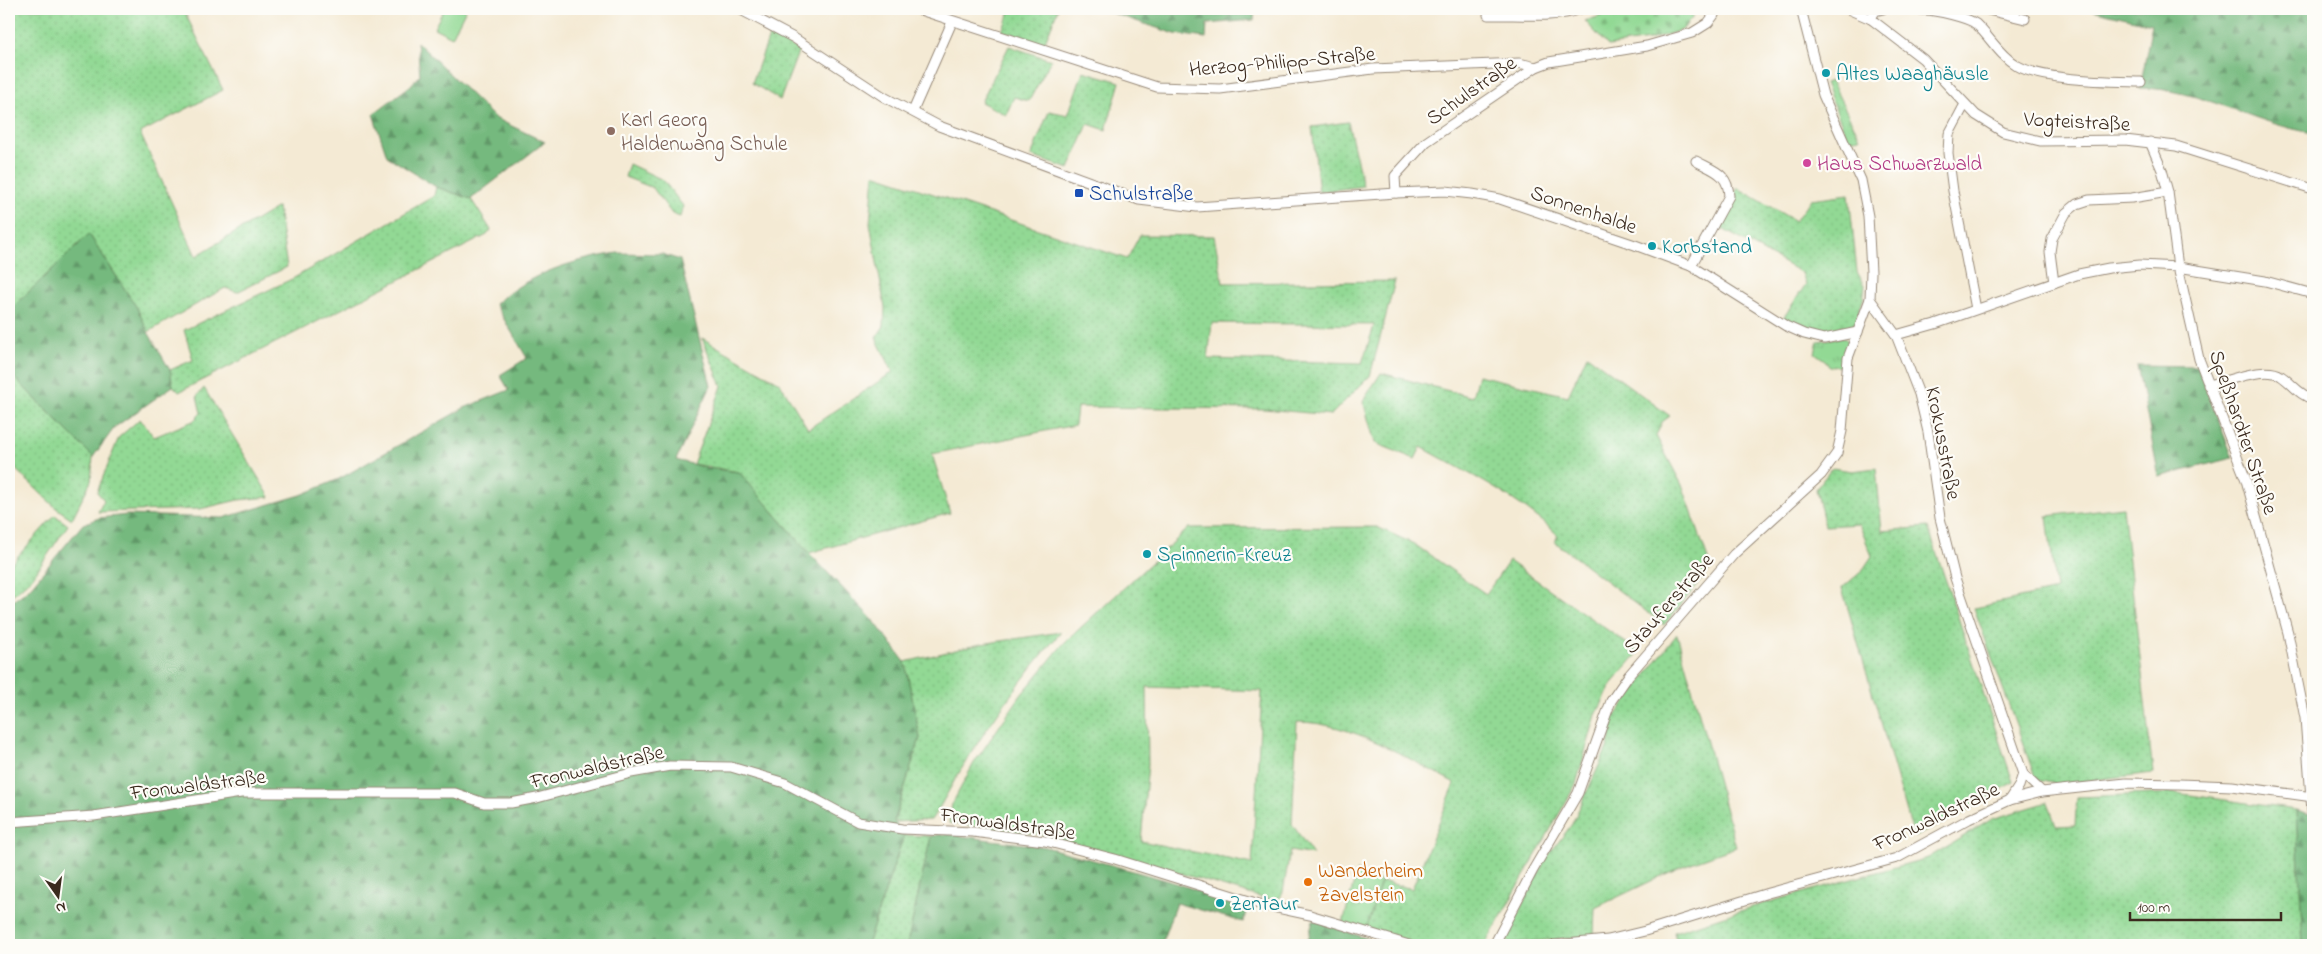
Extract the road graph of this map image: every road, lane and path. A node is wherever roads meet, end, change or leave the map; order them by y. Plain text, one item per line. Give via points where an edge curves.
1 (739, 9) edge
2 (917, 9) edge
3 (1580, 9) edge
4 (1714, 9) edge
5 (1800, 9) edge
6 (1848, 9) edge
7 (1883, 9) edge
8 (1906, 9) edge
9 (1983, 9) edge
10 (1488, 14) dead end
11 (1872, 19) junction
12 (2025, 19) dead end
13 (952, 22) junction
14 (1975, 23) junction
15 (1536, 67) junction
16 (2141, 82) dead end
17 (1965, 104) junction
18 (913, 111) junction
19 (2150, 142) junction
20 (1696, 161) dead end
21 (2313, 189) edge
22 (2168, 192) junction
23 (1396, 193) junction
24 (1691, 266) junction
25 (2178, 267) junction
26 (2054, 283) junction
27 (2313, 294) edge
28 (1870, 299) junction
29 (1976, 309) junction
30 (1858, 332) junction
31 (1896, 335) junction
32 (2208, 385) junction
33 (2313, 399) edge
34 (2023, 774) junction
35 (2042, 792) junction
36 (2312, 796) edge
37 (2010, 800) junction
38 (9, 822) edge
39 (2313, 824) edge
40 (1409, 945) edge
41 (1494, 945) edge
42 (1555, 945) edge

1 - 18 street via 794,38 884,97
2 - 13 street, Herzog-Philipp-Straße
3 - 10 street via 1570,13
4 - 15 street, Schulstraße via 1708,23 1692,34
5 - 28 street via 1823,95 1861,180 1868,216 1872,272
6 - 11 street, Vogteistraße
7 - 11 street via 1876,11
8 - 14 street via 1935,12
9 - 12 street
9 - 14 street
11 - 17 street, Vogteistraße via 1923,59
13 - 15 street, Herzog-Philipp-Straße via 1157,87 1220,89 1373,70 1519,63
13 - 18 street
14 - 16 street via 1991,43 2025,70 2064,78
15 - 23 street, Schulstraße via 1426,142 1395,176
17 - 19 street, Vogteistraße via 1990,125 2020,137
17 - 29 street via 1949,134 1948,153
18 - 23 street via 940,126 1139,200 1197,207
19 - 21 street, Vogteistraße via 2202,152
19 - 22 street, Speßhardter Straße
20 - 24 street via 1723,176 1729,196
22 - 25 street, Speßhardter Straße
22 - 26 street via 2076,204 2057,226 2052,239 2050,252
23 - 24 street, Sonnenhalde via 1446,192 1500,199
24 - 30 street, Sonnenhalde via 1804,334 1824,339
25 - 26 street via 2140,265 2109,268
25 - 27 street via 2265,281
25 - 32 street, Speßhardter Straße via 2189,322
26 - 29 street
28 - 30 street, Stauferstraße
28 - 31 street, Krokusstraße
29 - 31 street
30 - 41 street, Stauferstraße via 1848,358 1837,453 1820,474 1734,554 1670,625 1611,700 1578,793
31 - 34 street, Krokusstraße via 1922,404 1940,518 1955,578
32 - 33 street via 2270,372 2280,375 2299,393
32 - 36 street, Speßhardter Straße via 2246,480 2288,633 2305,718
34 - 35 street, Krokusstraße
34 - 37 street
35 - 36 street, Fronwaldstraße via 2126,783 2170,783 2232,786
35 - 37 street, Fronwaldstraße
36 - 39 street, Speßhardter Straße
37 - 42 street, Fronwaldstraße via 1897,858 1759,895 1645,932 1608,940
38 - 40 street, Fronwaldstraße via 94,816 241,793 455,793 484,802 511,803 670,766 731,767 785,783 858,822 1045,842 1115,859 1258,904 1310,915

